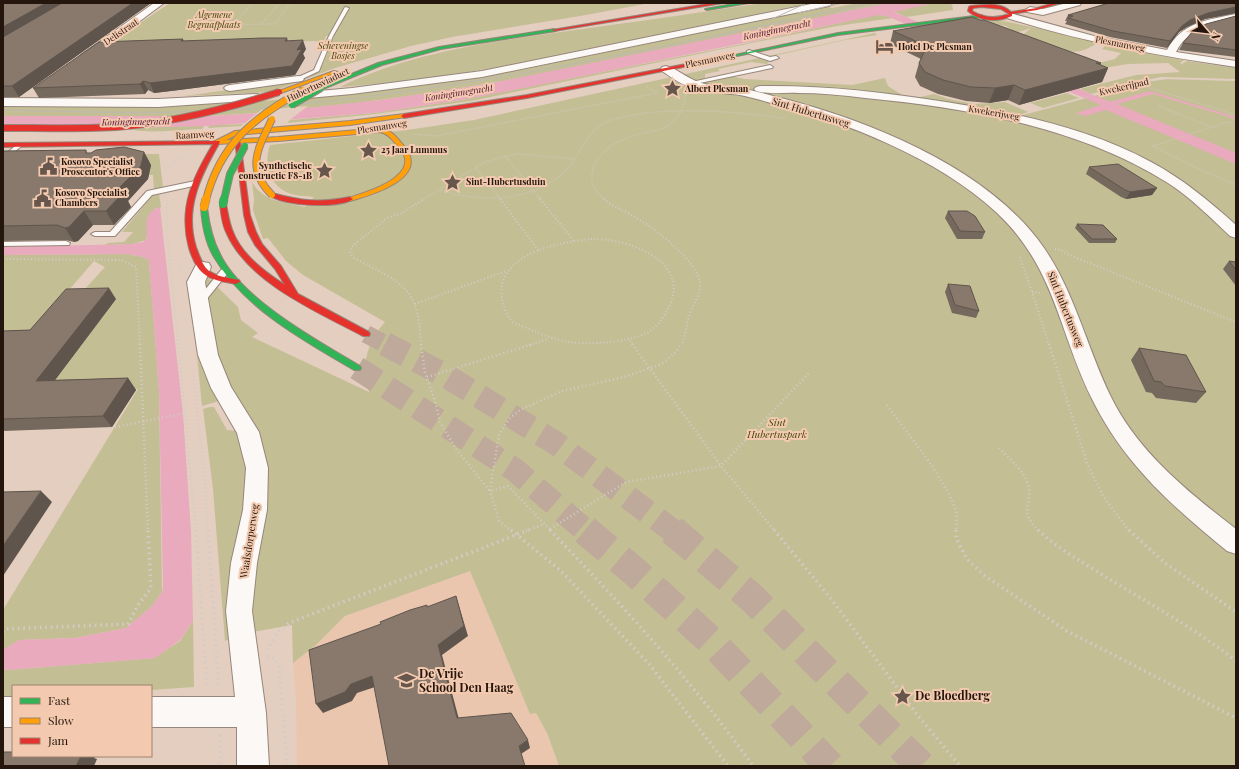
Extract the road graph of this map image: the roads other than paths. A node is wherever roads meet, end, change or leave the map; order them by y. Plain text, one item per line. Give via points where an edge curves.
1 (160, 3) edge
2 (664, 3) edge
3 (693, 3) edge
4 (721, 3) edge
5 (746, 3) edge
6 (829, 3) edge
7 (1053, 3) edge
8 (1058, 3) edge
9 (1077, 3) edge
10 (346, 5) edge
11 (353, 5) dead end
12 (972, 8) edge
13 (1030, 10) junction
14 (1007, 14) junction
15 (1236, 17) edge
16 (590, 21) junction
17 (105, 43) junction
18 (120, 43) edge
19 (749, 52) junction
20 (1170, 54) junction
21 (776, 58) dead end
22 (79, 61) edge
23 (368, 63) junction
24 (1236, 64) edge
25 (770, 67) dead end
26 (666, 69) junction
27 (298, 79) joint
28 (690, 83) junction
29 (720, 89) junction
30 (34, 93) edge
31 (544, 94) junction
32 (3, 102) edge
33 (22, 102) junction
34 (158, 103) junction
35 (272, 119) junction
36 (387, 119) joint
37 (3, 128) edge
38 (356, 131) junction
39 (236, 137) junction
40 (3, 138) edge
41 (217, 142) junction
42 (3, 144) edge
43 (21, 144) junction
44 (119, 144) junction
45 (111, 151) edge
46 (3, 158) edge
47 (240, 165) junction
48 (200, 172) junction
49 (195, 183) junction
50 (1236, 233) edge
51 (95, 234) dead end
52 (66, 243) edge
53 (3, 244) edge
54 (203, 267) junction
55 (223, 274) junction
56 (294, 297) junction
57 (199, 303) junction
58 (295, 320) dead end
59 (303, 334) junction
60 (366, 334) tunnel mouth
61 (357, 368) tunnel mouth
62 (1236, 543) edge
63 (152, 712) edge
64 (251, 713) junction
65 (253, 766) edge

1 - 17 street, Delistraat
2 - 16 main road via 639,7
3 - 16 main road, Hubertusviaduct
4 - 16 main road, Hubertusviaduct
5 - 16 main road via 647,18
6 - 34 street via 482,74 345,92
7 - 14 main road
8 - 13 main road
9 - 13 street via 1043,12
10 - 11 lane
10 - 27 lane via 316,71
12 - 14 main road, Plesmanweg via 994,6
12 - 19 main road, Plesmanweg via 923,22 877,31 866,29
13 - 14 main road
14 - 20 street, Plesmanweg via 1054,31
15 - 20 street via 1196,27 1180,38
16 - 23 main road, Hubertusviaduct via 437,44
16 - 35 main road, Hubertusviaduct, bridge via 419,53 365,70 321,88
17 - 18 street
17 - 22 street, Delistraat
19 - 21 lane via 770,59
19 - 26 main road, Plesmanweg
20 - 24 street, Plesmanweg
23 - 37 main road, bridge via 220,111 157,123 109,127
23 - 55 main road, Hubertusviaduct, bridge via 303,90 260,116 234,141 214,169 207,185 204,224
25 - 28 lane
26 - 28 street, Sint Hubertusweg
26 - 31 main road, Plesmanweg
27 - 34 street via 173,96
28 - 29 street, Sint Hubertusweg
29 - 50 street, Kwekerijweg via 780,89 856,94 911,100 1043,123 1110,148 1159,172 1193,196
29 - 62 street, Sint Hubertusweg via 796,106 865,129 957,176 1001,208 1031,241 1049,267 1101,398 1120,432 1150,470 1186,504
30 - 33 street
31 - 36 main road, Plesmanweg
31 - 38 main road, Plesmanweg via 464,113
32 - 33 street
33 - 34 street
35 - 38 main road, bridge via 259,146 255,164 259,181 272,195 302,203 340,201 372,192 390,184 407,167 409,156 393,135 383,130
35 - 56 main road, Hubertusviaduct, bridge via 252,138 236,160 227,179 223,204 226,224 242,253 266,276
36 - 39 main road, Raamweg
38 - 39 main road, Plesmanweg
39 - 40 main road, Raamweg
39 - 41 main road, Plesmanweg
39 - 47 main road
41 - 44 main road, Raamweg
41 - 48 main road
42 - 43 main road, Raamweg
43 - 44 main road, Raamweg
43 - 46 lane
44 - 45 lane
47 - 48 main road
47 - 56 main road via 248,221 254,237 278,268
48 - 49 main road
49 - 51 lane via 150,193 112,234
49 - 54 main road via 188,204 188,229 194,252
52 - 53 lane
54 - 55 main road via 208,273
54 - 57 street, Waalsdorperweg via 196,282
55 - 57 lane
55 - 59 main road, Hubertusviaduct
56 - 60 main road, Hubertusviaduct
57 - 64 street, Waalsdorperweg via 208,356 221,388 248,432 257,468 255,510 244,563 238,611
58 - 59 main road
59 - 61 main road, Hubertusviaduct
63 - 64 street
64 - 65 street, Waalsdorperweg

